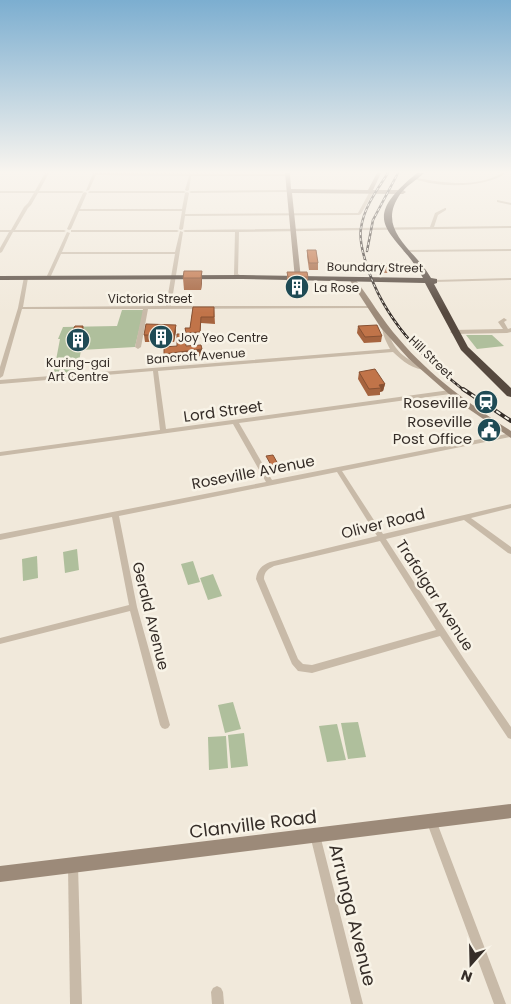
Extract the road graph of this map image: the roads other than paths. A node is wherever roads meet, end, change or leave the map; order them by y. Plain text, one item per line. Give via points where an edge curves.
1 (19, 220) edge
2 (73, 220) edge
3 (184, 220) edge
4 (292, 220) edge
5 (390, 220) edge
6 (434, 220) edge
7 (432, 228) junction
8 (511, 228) edge
9 (392, 229) junction
10 (293, 230) junction
11 (0, 231) edge
12 (12, 231) junction
13 (68, 231) junction
14 (181, 231) junction
15 (237, 231) junction
16 (511, 250) edge
17 (408, 251) junction
18 (0, 252) edge
19 (59, 253) junction
20 (176, 253) junction
21 (242, 276) junction
22 (173, 277) junction
23 (0, 278) edge
24 (26, 278) junction
25 (48, 278) junction
26 (298, 278) junction
27 (352, 279) junction
28 (511, 279) edge
29 (430, 280) junction
30 (371, 307) junction
31 (20, 308) junction
32 (146, 308) junction
33 (168, 308) junction
34 (504, 320) dead end
35 (385, 327) junction
36 (509, 330) edge
37 (457, 332) junction
38 (138, 345) dead end
39 (394, 350) junction
40 (155, 369) junction
41 (425, 369) junction
42 (0, 376) edge
43 (0, 382) edge
44 (511, 388) edge
45 (450, 392) junction
46 (511, 394) edge
47 (235, 422) junction
48 (163, 432) junction
49 (511, 435) edge
50 (0, 454) edge
51 (338, 470) junction
52 (270, 483) junction
53 (511, 506) edge
54 (115, 514) junction
55 (465, 517) junction
56 (0, 537) edge
57 (381, 538) junction
58 (511, 550) edge
59 (133, 607) junction
60 (442, 632) junction
61 (0, 641) edge
62 (165, 724) dead end
63 (511, 735) edge
64 (511, 811) edge
65 (430, 820) junction
66 (314, 835) junction
67 (73, 866) junction
68 (0, 874) edge
69 (76, 1004) edge
70 (357, 1004) edge
71 (500, 1004) edge

1 - 12 street
2 - 13 street
3 - 14 street
4 - 10 street
5 - 9 highway
6 - 7 street
7 - 8 street
7 - 9 street
9 - 10 street
9 - 17 highway
10 - 15 street
10 - 26 street
11 - 12 street
12 - 13 street
12 - 18 street
13 - 14 street
13 - 19 street
14 - 15 street
14 - 20 street
15 - 21 street
16 - 17 street
17 - 29 highway
19 - 20 street
19 - 25 street
20 - 22 street
21 - 22 highway, Boundary Street
21 - 26 highway, Boundary Street
22 - 25 highway, Boundary Street
22 - 33 street
23 - 24 highway, Boundary Street
24 - 25 highway, Boundary Street
24 - 31 street
26 - 27 highway, Boundary Street
26 - 29 highway, Boundary Street
27 - 29 highway, Boundary Street
27 - 30 street, Hill Street
28 - 29 street
29 - 37 highway
30 - 33 street, Victoria Street
30 - 35 street, Hill Street
31 - 32 street, Victoria Street
31 - 42 street
32 - 33 street, Victoria Street
32 - 38 street
34 - 36 street via 501,322
35 - 39 street
35 - 41 street, Hill Street
36 - 37 street
37 - 44 highway
37 - 46 highway via 467,352
39 - 40 street, Bancroft Avenue
39 - 41 street
40 - 43 street, Bancroft Avenue
40 - 48 street
41 - 45 street, Hill Street
45 - 47 street, Lord Street
45 - 49 street, Hill Street
47 - 48 street, Lord Street
47 - 52 street
48 - 50 street, Lord Street
49 - 51 street, Roseville Avenue
51 - 52 street, Roseville Avenue
51 - 57 street, Trafalgar Avenue
52 - 54 street, Roseville Avenue
53 - 55 street, Oliver Road
54 - 56 street, Roseville Avenue
54 - 59 street, Gerald Avenue
55 - 57 street, Oliver Road
55 - 58 street
57 - 60 street, Trafalgar Avenue
57 - 60 street, Oliver Road via 263,569 260,579 295,661 301,668 312,669
59 - 61 street
59 - 62 street, Gerald Avenue
60 - 63 street, Trafalgar Avenue
64 - 65 street, Clanville Road
65 - 66 street, Clanville Road
65 - 71 street
66 - 67 street, Clanville Road
66 - 70 street, Arrunga Avenue
67 - 68 street, Clanville Road
67 - 69 street

